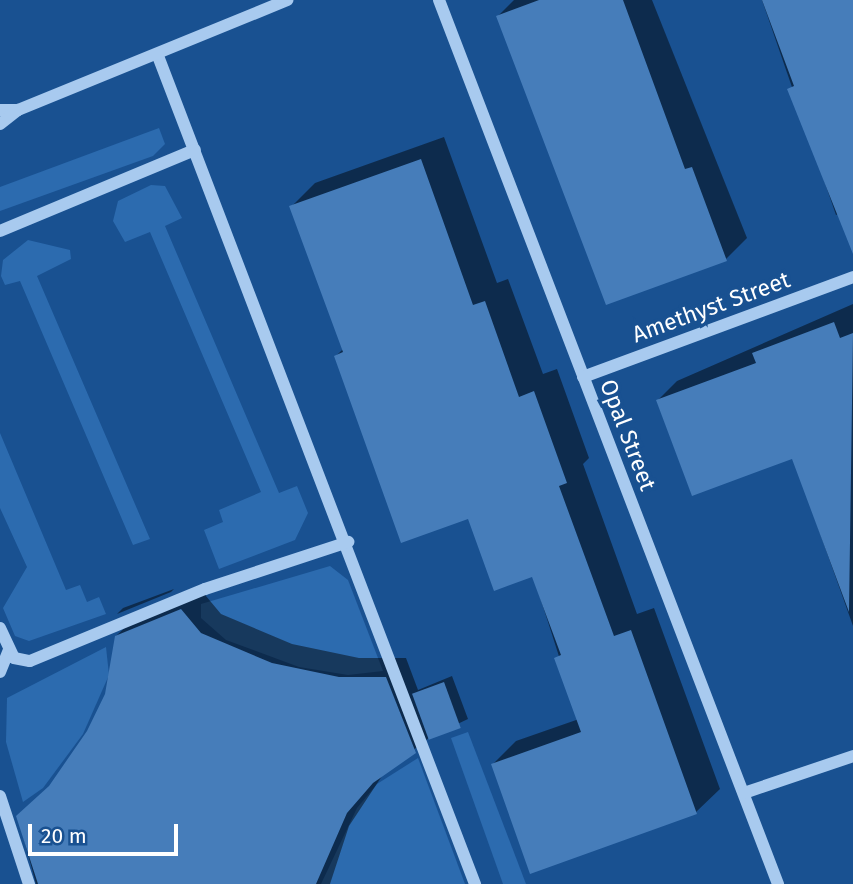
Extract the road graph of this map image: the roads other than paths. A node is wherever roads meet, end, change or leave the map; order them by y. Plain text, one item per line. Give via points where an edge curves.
1 (287, 0) edge
2 (439, 0) edge
3 (158, 55) junction
4 (0, 110) edge
5 (18, 110) junction
6 (0, 124) edge
7 (195, 150) junction
8 (0, 230) edge
9 (853, 277) edge
10 (583, 377) junction
11 (348, 542) junction
12 (0, 628) edge
13 (9, 650) junction
14 (0, 672) edge
15 (853, 756) edge
16 (744, 793) junction
17 (0, 796) edge
18 (29, 884) edge
19 (475, 884) edge
20 (778, 884) edge

1 - 3 street
2 - 10 street, Opal Street
3 - 5 street
3 - 7 street
4 - 5 street
5 - 6 street
7 - 8 street
7 - 11 street
9 - 10 street, Amethyst Street
10 - 16 street, Opal Street
11 - 13 street via 205,589 30,660 17,660
11 - 19 street
12 - 13 street
13 - 14 street
15 - 16 street
16 - 20 street, Opal Street
17 - 18 street

